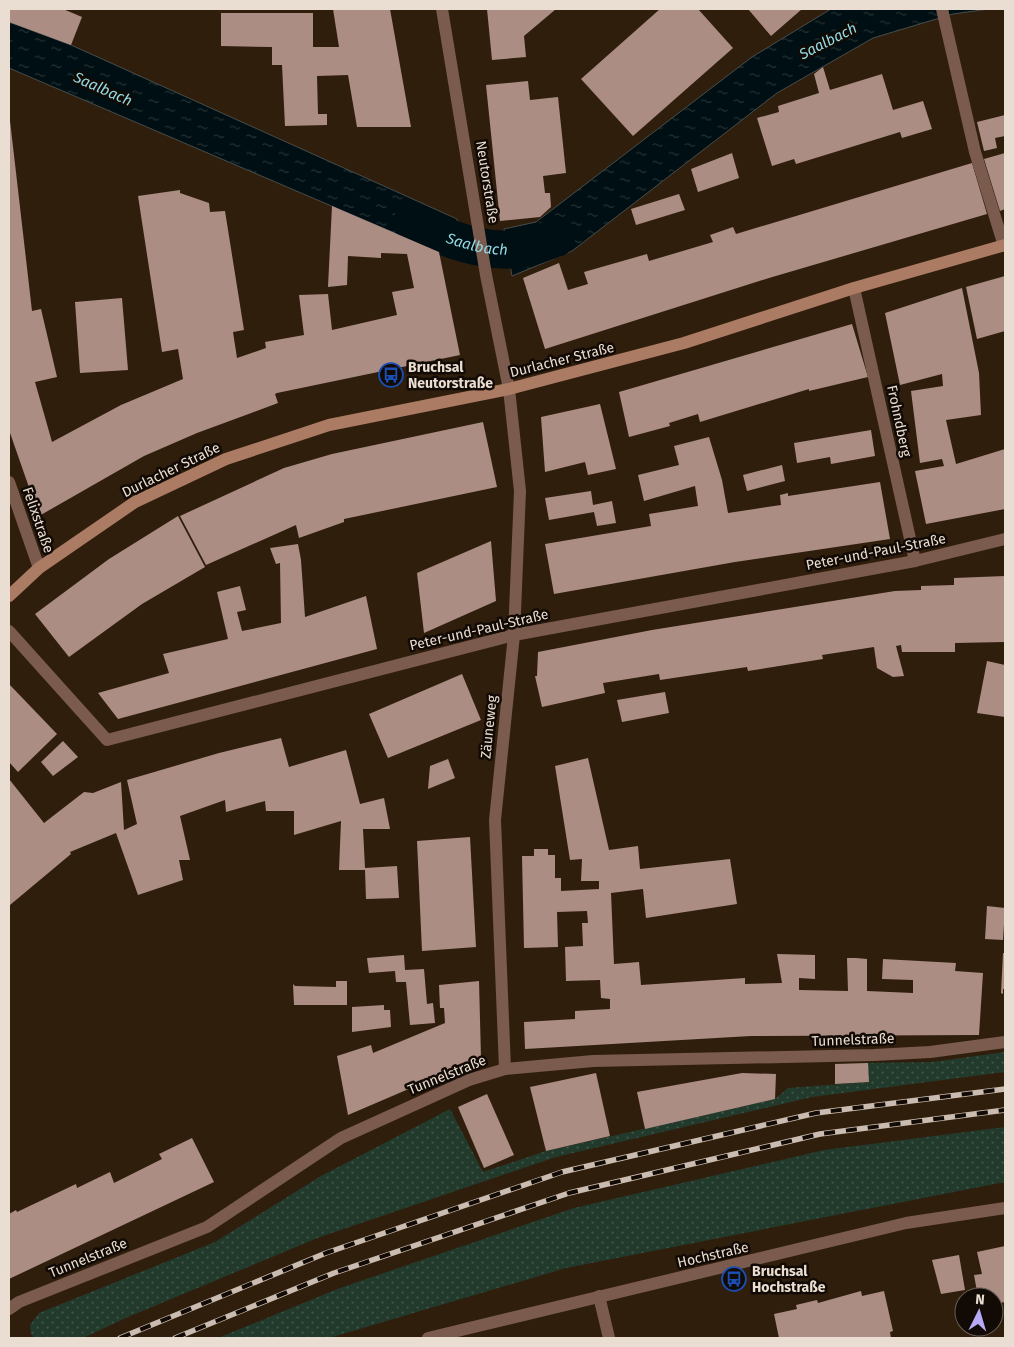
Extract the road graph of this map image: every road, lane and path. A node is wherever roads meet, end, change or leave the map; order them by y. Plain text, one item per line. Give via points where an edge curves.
1 (442, 9) edge
2 (943, 14) edge
3 (1004, 245) edge
4 (854, 288) junction
5 (509, 389) junction
6 (9, 482) edge
7 (1005, 539) edge
8 (915, 561) junction
9 (39, 568) junction
10 (9, 596) edge
11 (9, 632) edge
12 (514, 634) junction
13 (1005, 1042) edge
14 (505, 1068) junction
15 (1005, 1208) edge
16 (599, 1296) junction
17 (9, 1309) edge
18 (428, 1338) edge
19 (609, 1338) edge

1 - 5 street, Neutorstraße via 486,275
2 - 3 street via 976,152
3 - 4 main road, Durlacher Straße
4 - 5 main road, Durlacher Straße via 684,343
4 - 8 street, Frohndberg
5 - 9 main road, Durlacher Straße via 329,426 226,459 135,502
5 - 12 street, Zäuneweg via 520,491
6 - 9 street, Felixstraße
7 - 8 street, Peter-und-Paul-Straße
8 - 12 street, Peter-und-Paul-Straße
9 - 10 main road, Durlacher Straße
11 - 12 street, Peter-und-Paul-Straße via 108,740
12 - 14 street, Zäuneweg via 495,820
13 - 14 street, Tunnelstraße via 930,1052 874,1055 594,1061
14 - 17 street, Tunnelstraße via 469,1080 341,1138 207,1227 19,1302
15 - 16 street, Hochstraße via 906,1223
16 - 18 street, Hochstraße
16 - 19 street

